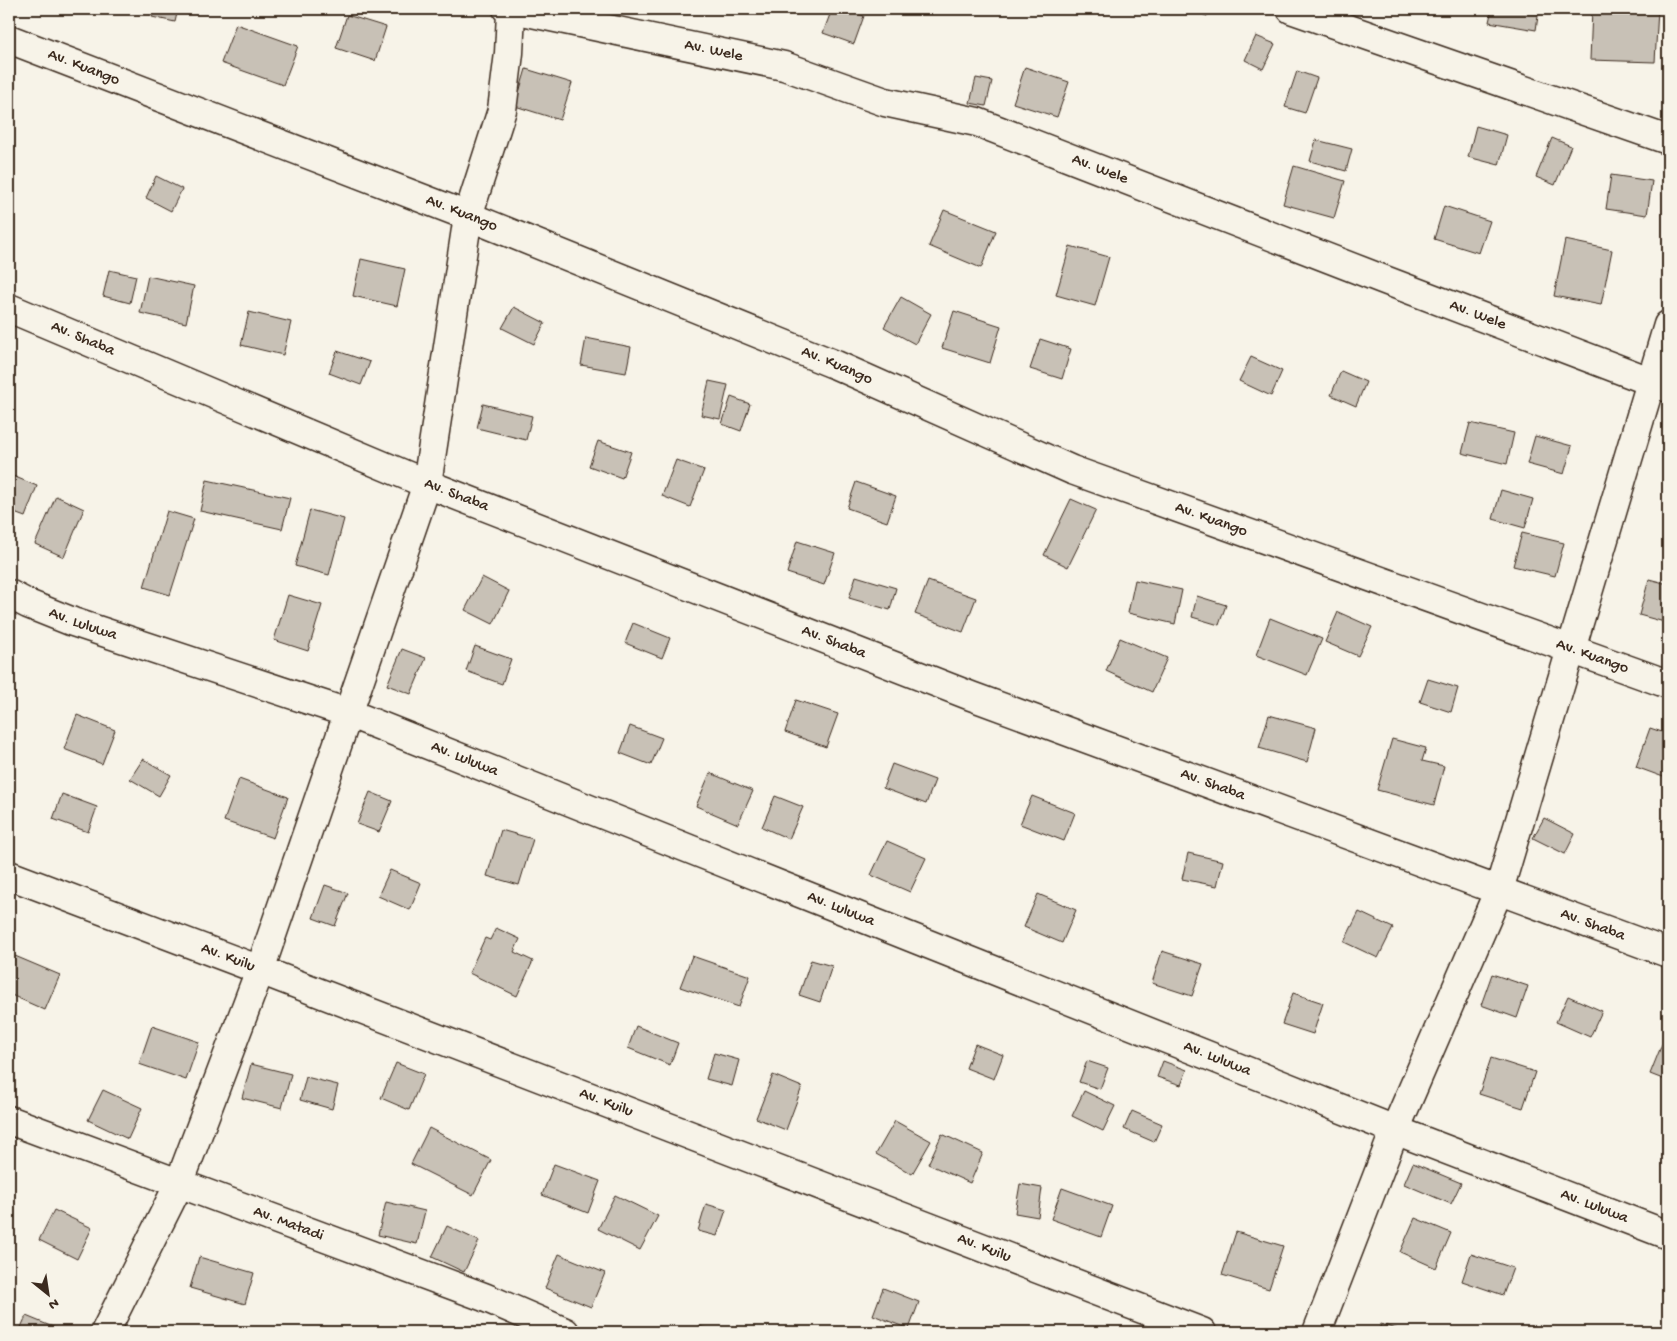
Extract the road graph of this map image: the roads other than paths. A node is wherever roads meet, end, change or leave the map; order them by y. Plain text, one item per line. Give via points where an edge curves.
1 (507, 9) edge
2 (513, 9) edge
3 (1291, 9) edge
4 (9, 39) edge
5 (1668, 140) edge
6 (468, 216) junction
7 (9, 308) edge
8 (1668, 325) edge
9 (1660, 385) edge
10 (428, 484) junction
11 (9, 594) edge
12 (1571, 649) junction
13 (1668, 684) edge
14 (348, 713) junction
15 (9, 875) edge
16 (1499, 890) junction
17 (1668, 953) edge
18 (260, 970) junction
19 (9, 1120) edge
20 (1395, 1130) junction
21 (179, 1184) junction
22 (1668, 1235) edge
23 (104, 1332) edge
24 (565, 1332) edge
25 (1202, 1332) edge
26 (1317, 1332) edge

1 - 6 street via 511,13 510,43 502,110
2 - 9 street, Av. Wele via 784,66 885,102 977,122
3 - 5 street
4 - 6 street, Av. Kuango
6 - 10 street
6 - 12 street, Av. Kuango via 836,365 1072,470
7 - 10 street, Av. Shaba
8 - 9 street
9 - 12 street
10 - 14 street
10 - 16 street, Av. Shaba via 962,692
11 - 14 street, Av. Luluwa via 74,622
12 - 13 street, Av. Kuango
12 - 16 street
14 - 18 street
14 - 20 street, Av. Luluwa
15 - 18 street, Av. Kuilu
16 - 17 street, Av. Shaba
16 - 20 street
18 - 21 street
18 - 25 street, Av. Kuilu
19 - 21 street, Av. Matadi
20 - 22 street, Av. Luluwa
20 - 26 street
21 - 23 street
21 - 24 street, Av. Matadi via 484,1297

